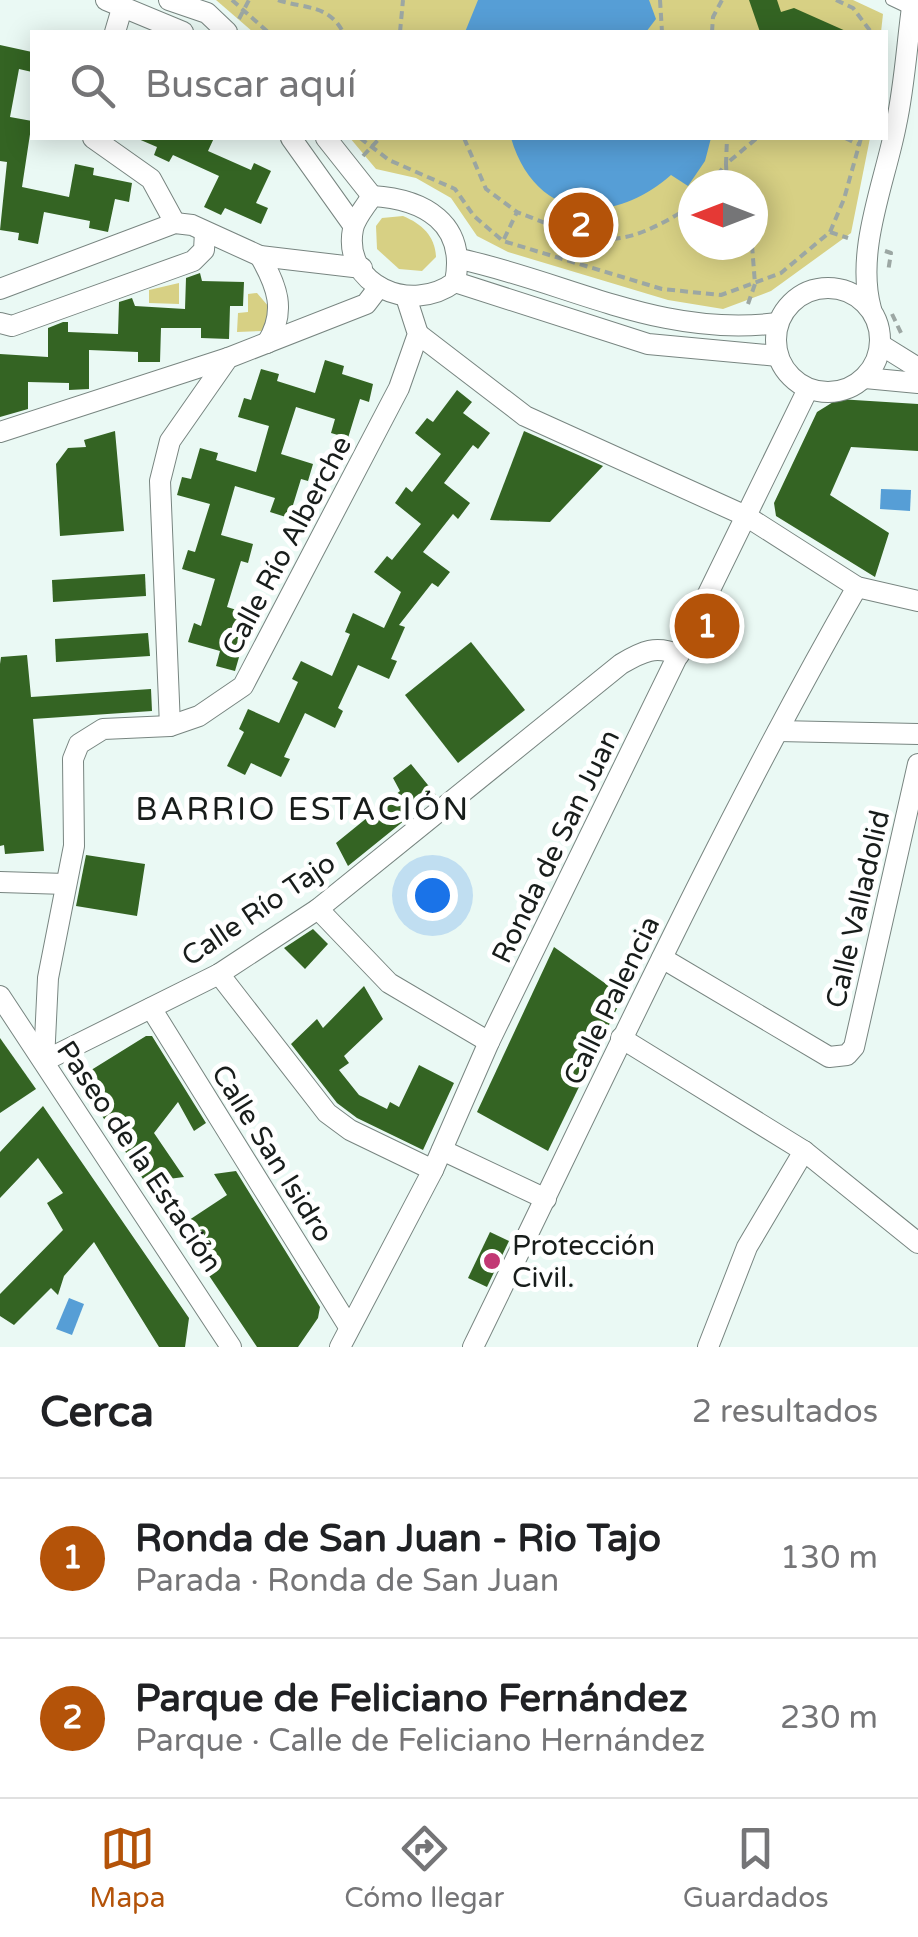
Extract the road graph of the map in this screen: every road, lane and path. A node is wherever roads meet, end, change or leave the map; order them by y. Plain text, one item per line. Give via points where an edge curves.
1 (169, 0) edge
2 (232, 0) edge
3 (249, 0) edge
4 (278, 0) edge
5 (403, 0) edge
6 (660, 0) edge
7 (722, 0) edge
8 (836, 0) edge
9 (891, 0) edge
10 (114, 3) edge
11 (912, 5) edge
12 (244, 11) junction
13 (232, 28) edge
14 (115, 30) edge
15 (178, 30) edge
16 (266, 30) edge
17 (343, 30) edge
18 (400, 30) edge
19 (662, 30) edge
20 (712, 30) edge
21 (869, 30) edge
22 (95, 140) edge
23 (291, 140) edge
24 (328, 140) edge
25 (362, 140) edge
26 (378, 140) edge
27 (465, 140) edge
28 (726, 140) edge
29 (755, 140) edge
30 (849, 140) edge
31 (861, 140) edge
32 (860, 145) junction
33 (369, 149) junction
34 (361, 158) dead end
35 (726, 164) junction
36 (721, 170) edge
37 (727, 170) edge
38 (372, 196) junction
39 (517, 212) junction
40 (678, 215) edge
41 (174, 223) junction
42 (353, 225) junction
43 (205, 232) junction
44 (503, 242) junction
45 (869, 246) junction
46 (260, 256) junction
47 (460, 259) junction
48 (753, 260) edge
49 (362, 268) junction
50 (495, 268) junction
51 (454, 282) junction
52 (755, 284) junction
53 (379, 287) junction
54 (0, 289) edge
55 (840, 289) junction
56 (407, 300) junction
57 (872, 311) junction
58 (0, 323) edge
59 (778, 324) junction
60 (418, 334) junction
61 (267, 343) junction
62 (880, 344) junction
63 (778, 356) junction
64 (228, 358) junction
65 (918, 368) edge
66 (865, 378) junction
67 (918, 384) edge
68 (808, 389) junction
69 (0, 432) edge
70 (746, 516) junction
71 (857, 587) junction
72 (918, 601) edge
73 (679, 655) junction
74 (170, 726) junction
75 (778, 731) junction
76 (918, 734) edge
77 (918, 764) edge
78 (0, 882) edge
79 (66, 884) junction
80 (318, 908) junction
81 (662, 958) junction
82 (219, 974) junction
83 (0, 996) edge
84 (150, 1008) junction
85 (622, 1038) junction
86 (489, 1042) junction
87 (44, 1061) junction
88 (442, 1150) junction
89 (804, 1151) junction
90 (433, 1170) junction
91 (546, 1199) junction
92 (918, 1243) edge
93 (348, 1327) junction
94 (231, 1347) edge
95 (329, 1347) edge
96 (340, 1347) edge
97 (473, 1347) edge
98 (708, 1347) edge

1 - 13 street
2 - 12 path
3 - 12 path
4 - 17 path via 317,6
5 - 18 path
6 - 19 path
7 - 20 path
8 - 21 path
9 - 11 lane
10 - 14 street
10 - 15 street
11 - 45 street via 897,120
12 - 13 path
12 - 16 path
22 - 41 street via 150,179
23 - 42 street
24 - 38 street
25 - 33 path
26 - 33 path
27 - 39 path via 486,189
28 - 35 path
29 - 35 path
30 - 32 path
31 - 32 path
32 - 52 path via 830,232 781,273
33 - 34 path
33 - 44 path via 454,188
35 - 36 path
35 - 37 path
38 - 42 street
38 - 47 street via 417,201 442,221
39 - 40 path via 590,240 647,234
39 - 44 path
41 - 43 street
41 - 54 street
42 - 49 street
43 - 46 street
43 - 58 street via 204,250 192,261 12,326
44 - 50 path
44 - 52 path via 662,290 720,295
45 - 55 street
45 - 57 street via 865,286
46 - 49 street
46 - 61 street via 277,286 279,309
47 - 50 street
47 - 51 street
48 - 52 path
49 - 53 street
50 - 59 street via 669,322
51 - 56 street
51 - 63 street via 648,344
53 - 56 street
53 - 61 street via 366,304
55 - 57 street
55 - 59 street via 809,291
56 - 60 street
57 - 62 street
59 - 63 street
60 - 70 street via 525,416
60 - 74 street, Calle Río Alberche via 400,388 243,686 199,716
61 - 64 street
62 - 65 street
62 - 66 street
63 - 68 street
64 - 69 street
64 - 74 street via 170,441 160,481
66 - 67 street
66 - 68 street via 840,392
68 - 70 street, Ronda de San Juan
70 - 71 street
70 - 73 street, Ronda de San Juan
71 - 72 street
71 - 75 street, Calle Palencia
73 - 80 street, Calle Río Tajo via 663,648 621,664
73 - 86 street, Ronda de San Juan
74 - 79 street, Calle Río Alberche via 103,730 79,744
75 - 76 street
75 - 81 street, Calle Palencia
77 - 81 street, Calle Valladolid via 854,1047 839,1058
78 - 79 street
79 - 87 street, Calle Río Alberche via 48,978
80 - 82 street, Calle Río Tajo
80 - 86 street via 388,983
81 - 85 street, Calle Palencia
82 - 84 street, Calle Río Tajo
82 - 90 street via 327,1114
83 - 87 street, Paseo de la Estación
84 - 87 street, Calle Río Tajo
84 - 93 street, Calle San Isidro
85 - 89 street
85 - 91 street, Calle Palencia
86 - 88 street, Ronda de San Juan
87 - 94 street, Paseo de la Estación
88 - 90 street, Ronda de San Juan
88 - 91 street
89 - 92 street
89 - 98 street via 747,1248
90 - 93 street, Ronda de San Juan
91 - 97 street, Calle Palencia
93 - 95 street, Ronda de San Juan
93 - 96 street, Ronda de San Juan

